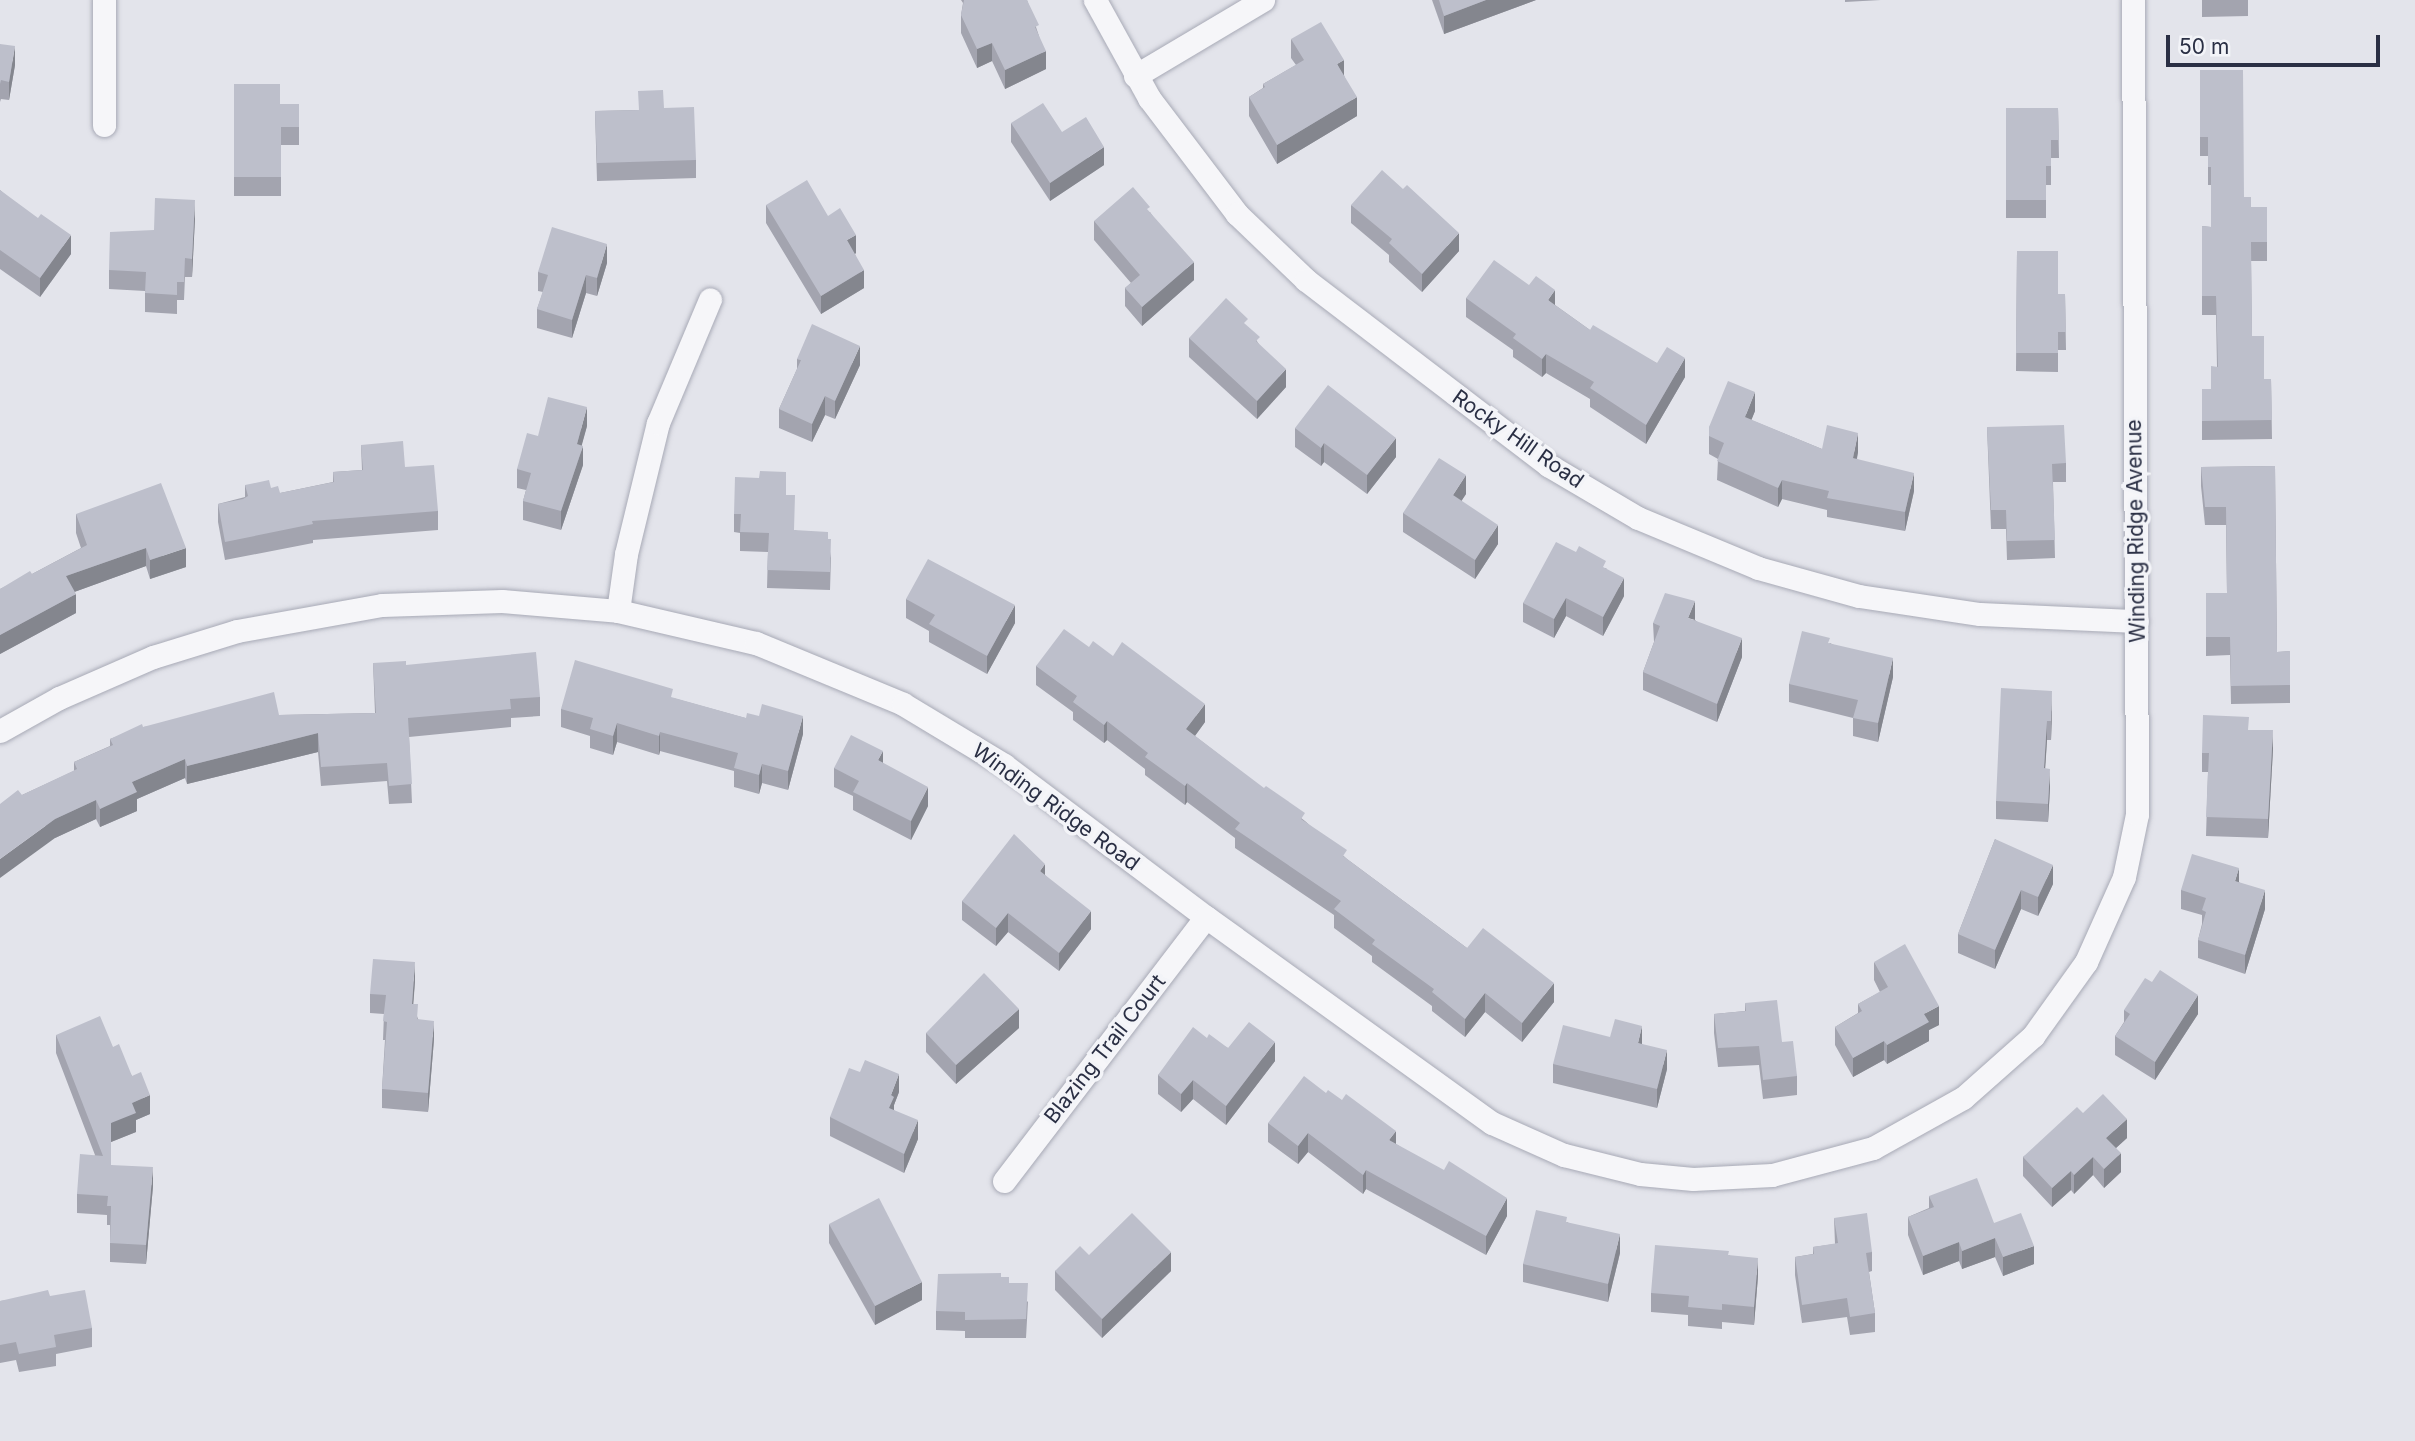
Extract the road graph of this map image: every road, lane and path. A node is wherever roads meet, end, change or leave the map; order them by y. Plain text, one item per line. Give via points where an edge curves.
1 (104, 0) edge
2 (1095, 0) edge
3 (1263, 0) edge
4 (2133, 0) edge
5 (1135, 76) junction
6 (104, 125) dead end
7 (710, 299) dead end
8 (618, 611) junction
9 (2137, 621) junction
10 (0, 731) edge
11 (1206, 917) junction
12 (2033, 1036) joint
13 (1004, 1181) dead end

1 - 6 street
2 - 5 street, Rocky Hill Road
3 - 5 street
4 - 9 street, Winding Ridge Avenue
5 - 9 street, Rocky Hill Road via 1237,214 1306,280 1548,465 1638,518 1758,568 1859,596 1980,614
7 - 8 street via 657,423 626,554
8 - 10 street, Winding Ridge Road via 502,601 382,605 237,631 153,657 59,698
8 - 11 street, Winding Ridge Road via 756,643 903,704 1004,765
9 - 12 street, Winding Ridge Avenue via 2137,814 2124,877 2086,962
11 - 12 street, Winding Ridge Road via 1492,1122 1564,1155 1640,1174 1693,1179 1772,1175 1873,1148 1963,1097
11 - 13 street, Blazing Trail Court

